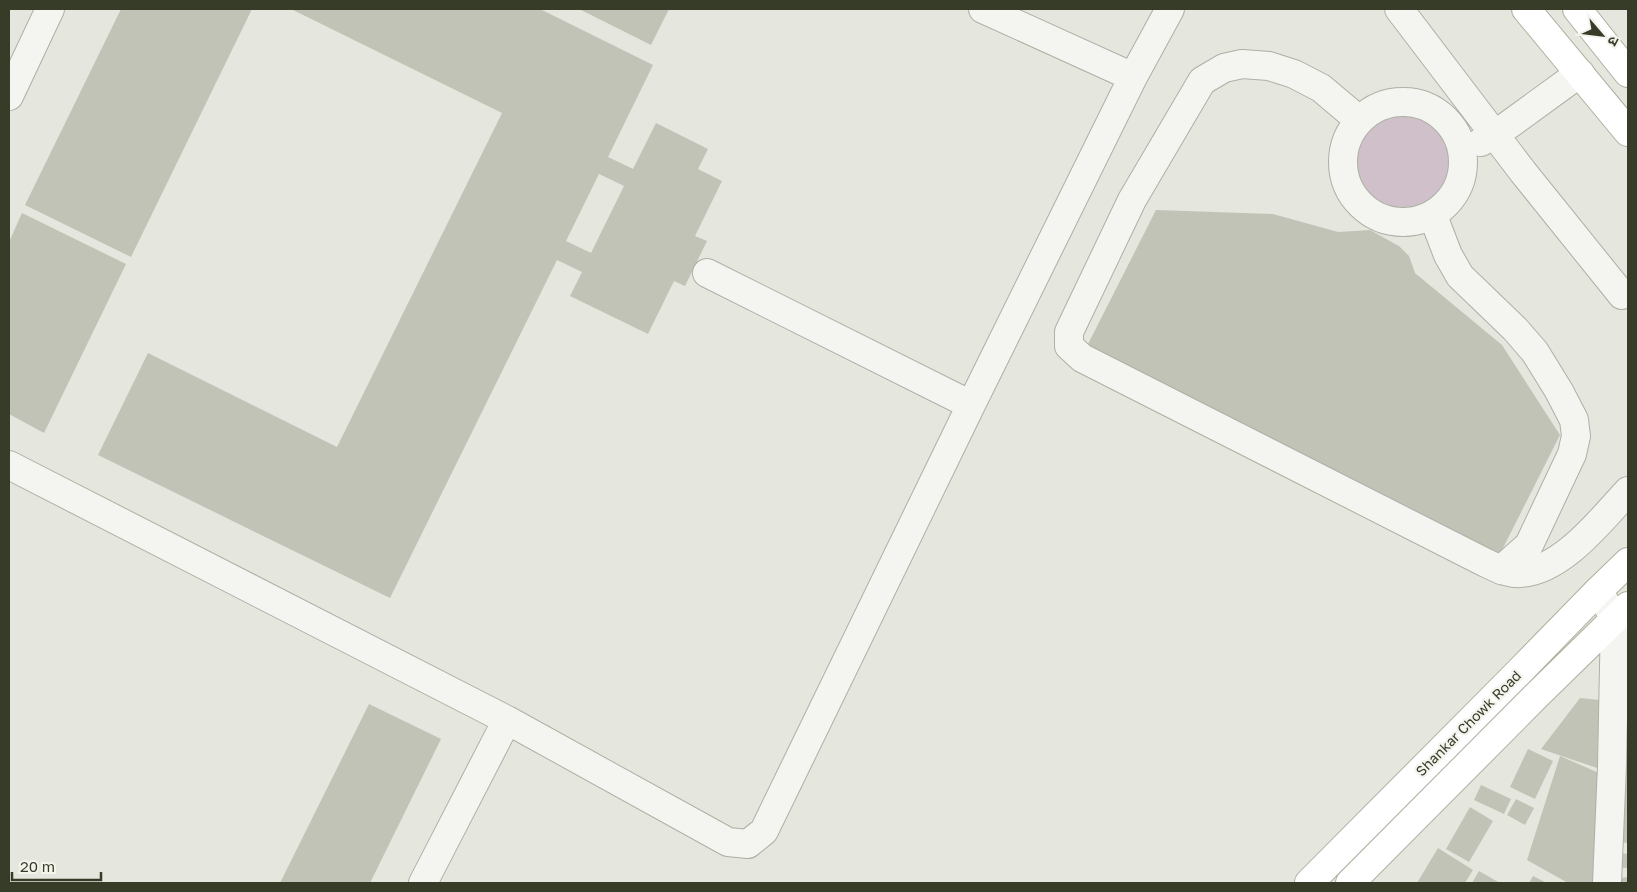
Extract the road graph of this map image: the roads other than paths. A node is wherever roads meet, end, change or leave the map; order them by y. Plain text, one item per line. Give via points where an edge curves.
1 (50, 9) edge
2 (983, 9) edge
3 (1170, 9) edge
4 (1400, 9) edge
5 (1526, 9) edge
6 (1577, 9) edge
7 (1627, 67) edge
8 (1580, 74) junction
9 (1133, 77) junction
10 (9, 96) edge
11 (1359, 120) junction
12 (1628, 132) edge
13 (1496, 134) junction
14 (1464, 152) junction
15 (1433, 216) junction
16 (707, 273) dead end
17 (1622, 295) dead end
18 (971, 405) junction
19 (9, 464) edge
20 (1628, 491) edge
21 (1628, 562) edge
22 (1501, 570) junction
23 (1598, 591) junction
24 (1622, 612) edge
25 (507, 720) junction
26 (423, 883) edge
27 (1309, 883) edge
28 (1350, 883) edge
29 (1607, 883) edge

1 - 10 street
2 - 9 street
3 - 9 street
4 - 13 street
5 - 8 main road
6 - 7 main road
8 - 12 main road
8 - 13 street
9 - 18 street
11 - 14 street via 1377,107 1399,101 1422,103 1441,114 1456,131
11 - 15 street via 1346,142 1343,159 1349,191 1366,211 1389,222 1415,222
11 - 22 street via 1322,88 1269,66 1242,64 1224,68 1202,81 1132,200 1069,332 1069,346 1082,358
13 - 14 street
13 - 17 street
14 - 15 street via 1462,177 1452,200
15 - 22 street via 1460,276 1535,352 1574,420 1576,436 1572,454 1528,545
16 - 18 street
18 - 25 street via 764,831 748,844 728,842
19 - 25 street
20 - 22 street via 1581,541 1555,562 1519,573
21 - 23 main road, Shankar Chowk Road
23 - 24 street
23 - 27 main road, Shankar Chowk Road
24 - 28 main road, Shankar Chowk Road
24 - 29 street
25 - 26 street

